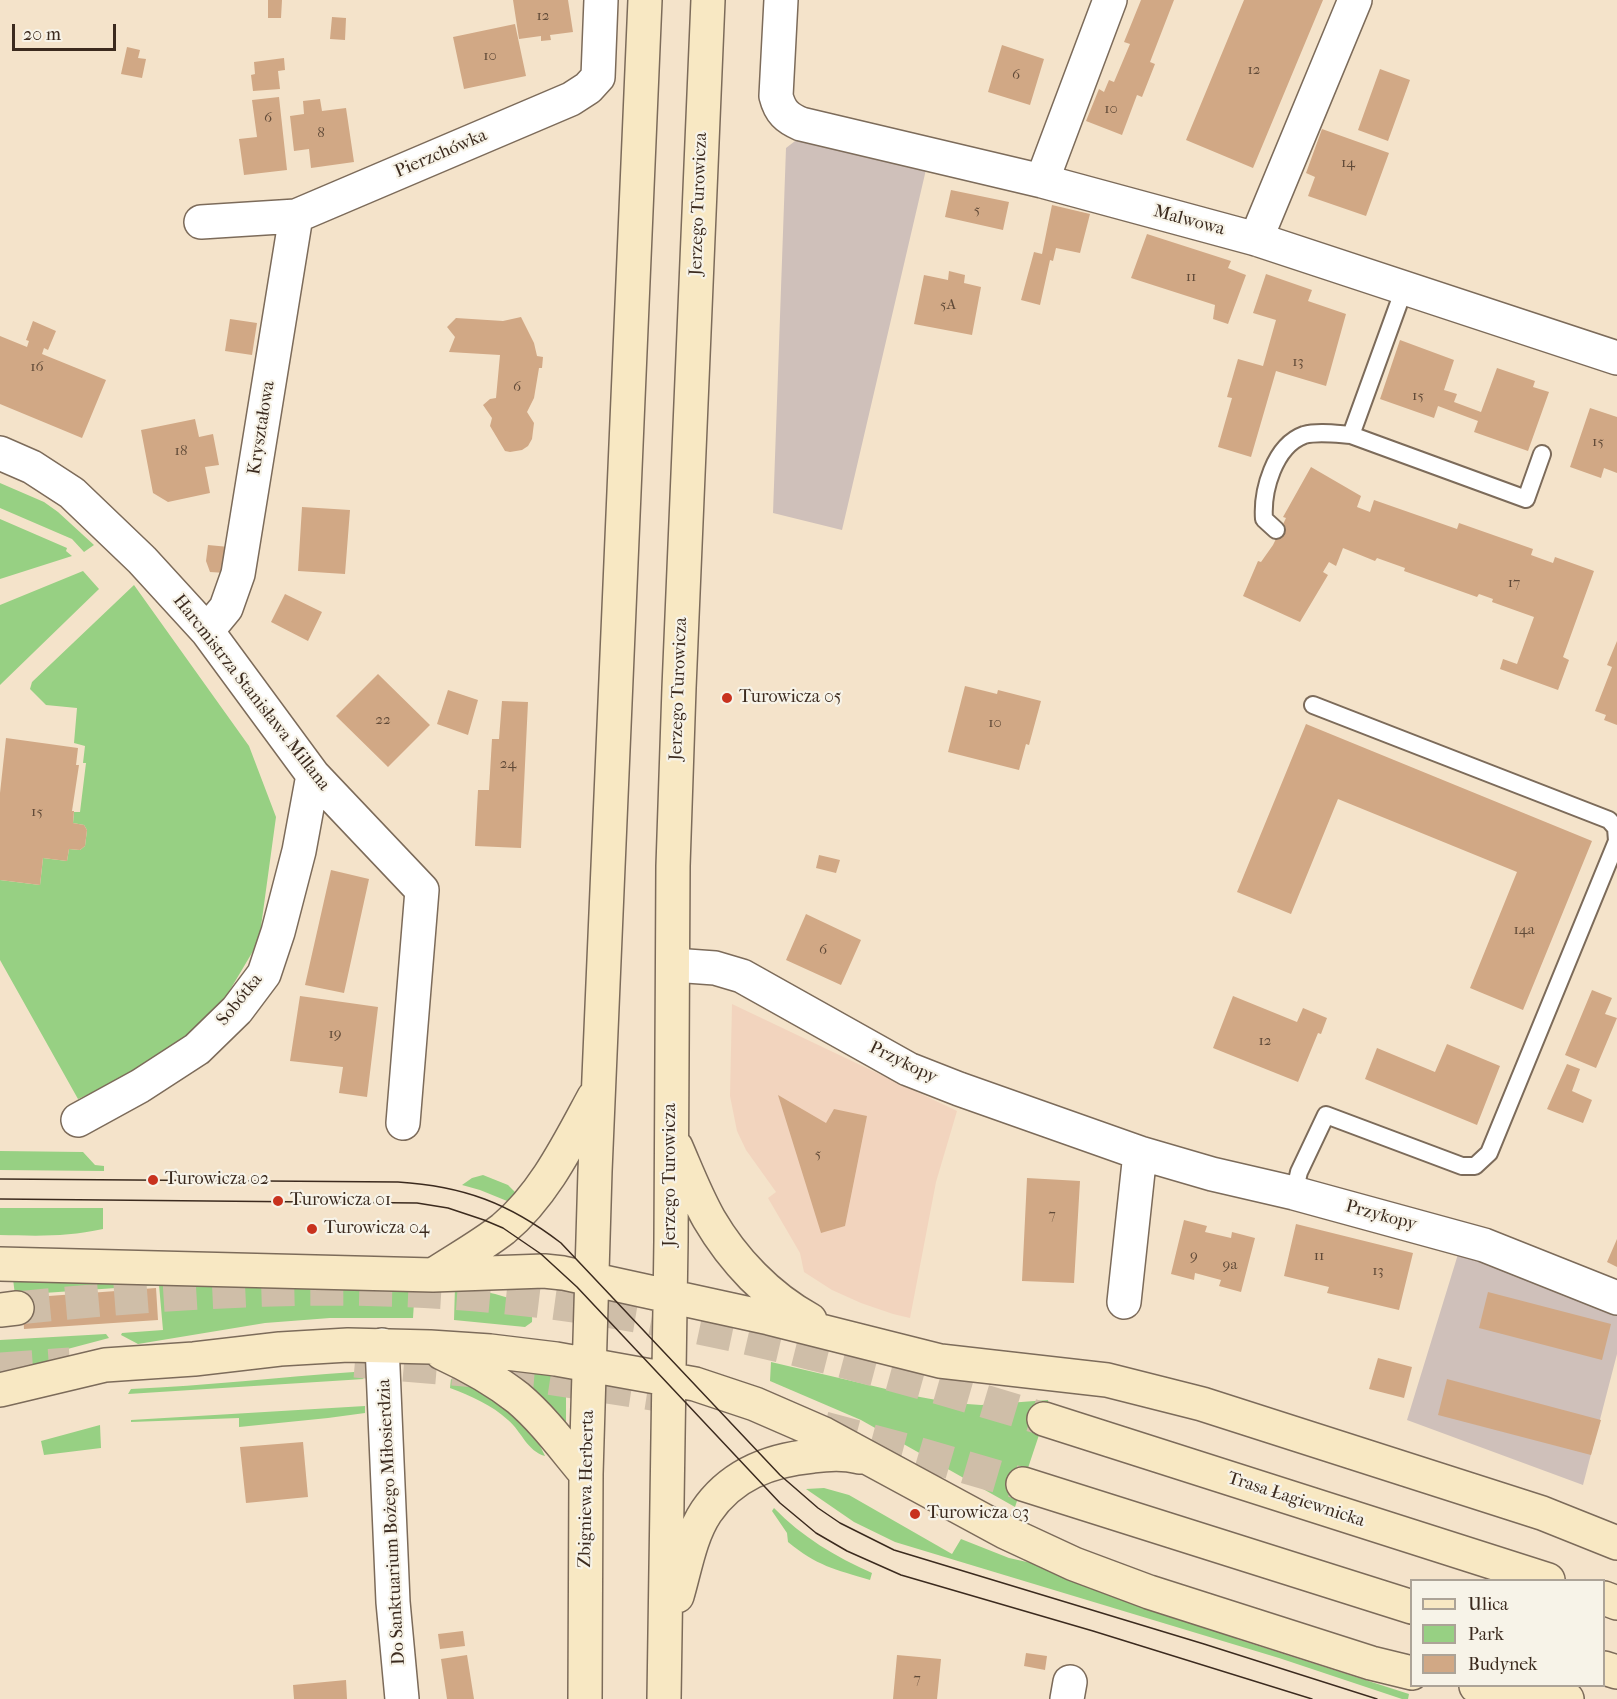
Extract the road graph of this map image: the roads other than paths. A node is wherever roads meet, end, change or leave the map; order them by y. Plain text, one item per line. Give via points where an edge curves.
1 (601, 0) edge
2 (645, 0) edge
3 (708, 0) edge
4 (781, 0) edge
5 (1110, 0) edge
6 (1355, 0) edge
7 (1042, 181) junction
8 (296, 216) junction
9 (201, 222) dead end
10 (1256, 239) junction
11 (1404, 288) junction
12 (1617, 358) edge
13 (1351, 435) junction
14 (0, 453) edge
15 (1542, 454) dead end
16 (1276, 530) dead end
17 (207, 631) junction
18 (1313, 705) dead end
19 (313, 775) junction
20 (674, 965) junction
21 (599, 1087) junction
22 (78, 1120) dead end
23 (403, 1123) dead end
24 (672, 1137) junction
25 (1140, 1153) junction
26 (1294, 1193) junction
27 (0, 1264) edge
28 (434, 1275) junction
29 (591, 1278) junction
30 (670, 1296) junction
31 (1617, 1298) edge
32 (1124, 1302) dead end
33 (855, 1340) junction
34 (382, 1345) junction
35 (430, 1347) junction
36 (589, 1365) junction
37 (669, 1379) junction
38 (0, 1390) edge
39 (1044, 1419) tunnel mouth
40 (884, 1465) junction
41 (586, 1474) junction
42 (1023, 1484) tunnel mouth
43 (1617, 1542) edge
44 (1542, 1579) edge
45 (1410, 1606) edge
46 (666, 1633) junction
47 (1410, 1673) edge
48 (1483, 1687) edge
49 (402, 1699) edge
50 (585, 1699) edge
51 (663, 1699) edge
52 (1567, 1699) edge

1 - 8 street, Pierzchówka via 598,77 588,88 571,99
2 - 21 main road
3 - 20 main road, Jerzego Turowicza via 679,688
4 - 7 street, Malwowa via 776,86 778,107 791,119
5 - 7 street
6 - 10 street
7 - 10 street, Malwowa
8 - 9 street, Pierzchówka
8 - 17 street, Kryształowa via 238,574 226,608
10 - 11 street, Malwowa
11 - 12 street, Malwowa
11 - 13 lane
13 - 15 lane via 1526,499
13 - 16 lane via 1304,435 1277,458 1263,502 1264,519
14 - 17 street, Harcmistrza Stanisława Millana via 32,467 72,493 142,560
17 - 19 street, Harcmistrza Stanisława Millana
18 - 26 lane via 1609,820 1616,828 1617,841 1489,1153 1475,1166 1462,1166 1326,1115 1299,1172
19 - 22 street, Sobótka via 299,851 264,974 237,1010 197,1049
19 - 23 street, Harcmistrza Stanisława Millana via 422,890
20 - 24 main road, Jerzego Turowicza
20 - 25 street, Przykopy via 715,968 742,976 908,1068
21 - 28 main road via 549,1176 518,1213 503,1228
21 - 29 main road
24 - 30 main road, Jerzego Turowicza
24 - 33 main road via 709,1219 749,1274 796,1312
25 - 26 street, Przykopy
25 - 32 street
26 - 31 street, Przykopy via 1484,1245
27 - 28 main road
28 - 29 main road via 544,1271
29 - 30 main road
29 - 36 main road, Zbigniewa Herberta
30 - 33 main road
30 - 37 main road, Jerzego Turowicza
33 - 43 main road via 940,1361 1079,1376 1150,1390 1542,1513
34 - 35 main road
34 - 38 main road via 280,1349 124,1363
34 - 49 street, Do Sanktuarium Bożego Miłosierdzia via 393,1602
35 - 36 main road
35 - 41 main road via 463,1362 517,1398
36 - 37 main road
36 - 41 main road, Zbigniewa Herberta
37 - 40 main road via 755,1404
37 - 46 main road
39 - 44 main road, Trasa Łagiewnicka
40 - 46 main road via 852,1455 798,1457 770,1463 736,1481 712,1505 697,1530
40 - 47 main road via 1005,1532 1074,1564 1149,1592
41 - 50 main road, Zbigniewa Herberta
42 - 45 main road
46 - 51 main road
48 - 52 main road

